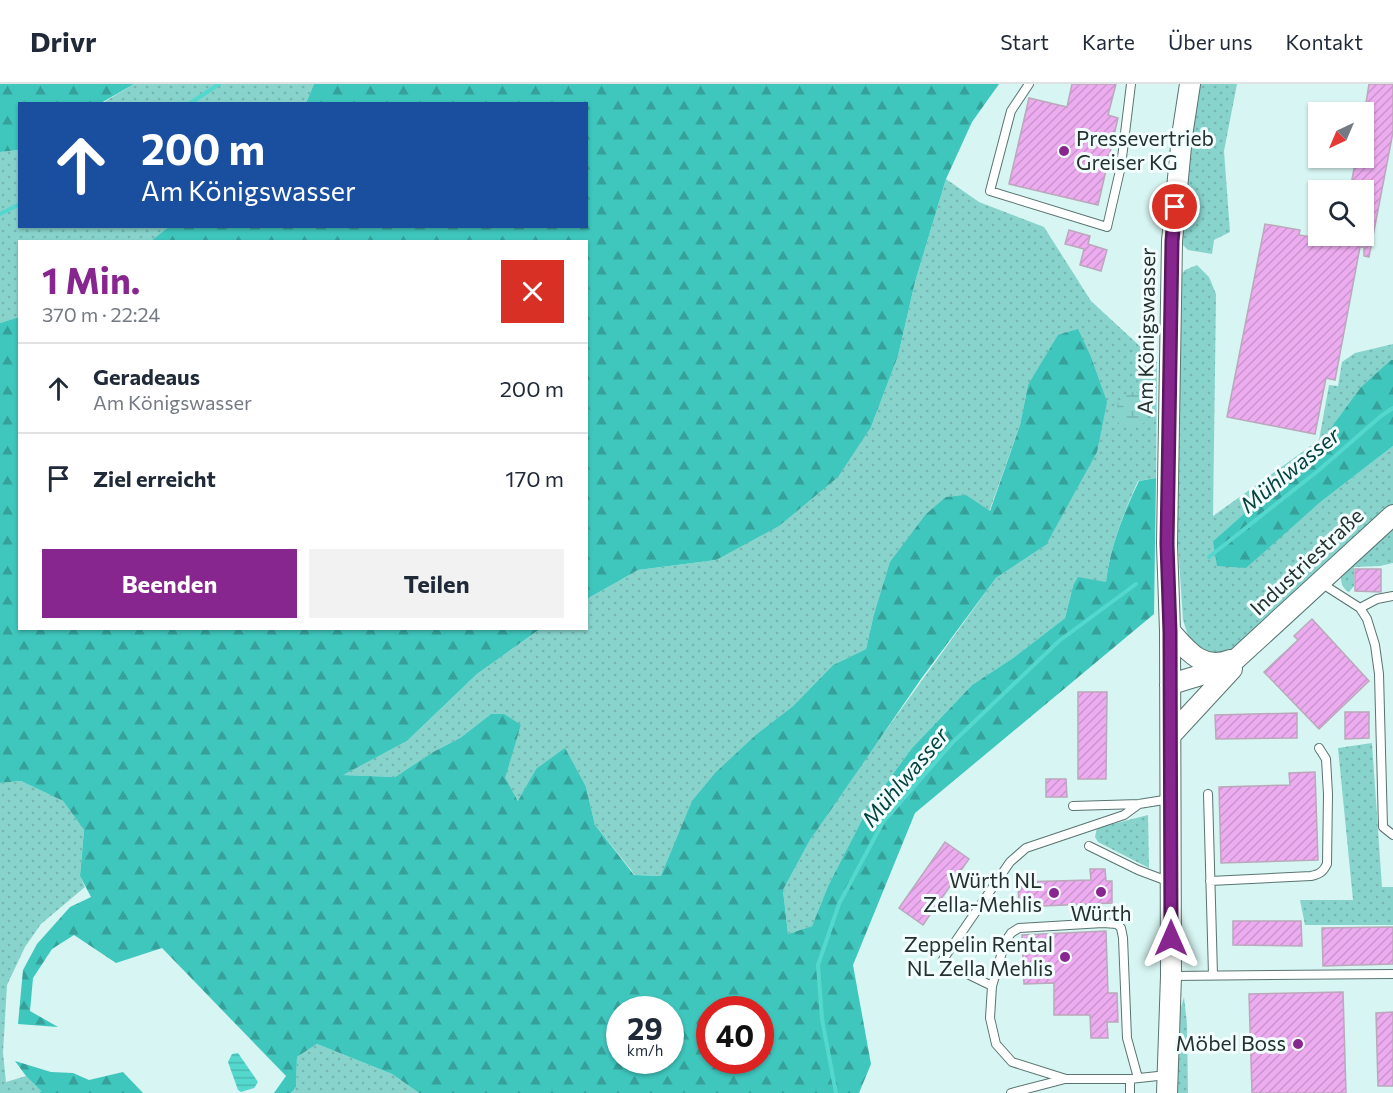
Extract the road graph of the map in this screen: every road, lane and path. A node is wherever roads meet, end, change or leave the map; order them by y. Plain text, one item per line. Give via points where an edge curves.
1 (1029, 84) edge
2 (1131, 84) edge
3 (1190, 84) edge
4 (1393, 515) edge
5 (1321, 583) junction
6 (1393, 596) edge
7 (1360, 608) junction
8 (1170, 632) junction
9 (1254, 645) junction
10 (1170, 685) junction
11 (1213, 689) junction
12 (1171, 735) junction
13 (1319, 748) dead end
14 (1208, 794) dead end
15 (1170, 799) junction
16 (1139, 804) junction
17 (1073, 806) dead end
18 (1393, 835) edge
19 (1089, 846) dead end
20 (1210, 881) junction
21 (1171, 882) junction
22 (942, 961) dead end
23 (955, 968) dead end
24 (1393, 974) edge
25 (1213, 975) junction
26 (1171, 976) junction
27 (992, 986) junction
28 (1134, 1078) junction
29 (1066, 1079) junction
30 (1167, 1084) edge
31 (1011, 1093) edge
32 (1130, 1093) edge

1 - 2 lane via 1011,111 990,191 1107,227 1121,165
3 - 8 street, Am Königswasser via 1172,241 1167,544
4 - 5 street, Industriestraße
5 - 7 lane
5 - 9 street, Industriestraße
6 - 7 lane
7 - 18 lane via 1375,645 1383,827
8 - 9 street, Industriestraße via 1194,656 1212,664 1232,659
8 - 10 street
9 - 10 street, Industriestraße via 1220,670
9 - 11 street, Industriestraße
10 - 11 street via 1195,696
10 - 12 street
11 - 12 street, Industriestraße
12 - 15 street
13 - 20 lane via 1326,759 1328,794 1324,870 1311,876
14 - 20 lane
15 - 16 lane
15 - 21 street
16 - 17 lane
16 - 22 lane via 1124,815 1026,848 1010,862
19 - 21 lane
20 - 25 lane
21 - 26 street
23 - 27 lane
24 - 25 lane
25 - 26 lane
26 - 30 street
27 - 28 lane via 1005,942 1019,928 1117,924 1122,931 1128,1047
27 - 29 lane via 990,1018 996,1044 1012,1062
28 - 29 lane
28 - 30 lane
28 - 32 lane
29 - 31 lane

